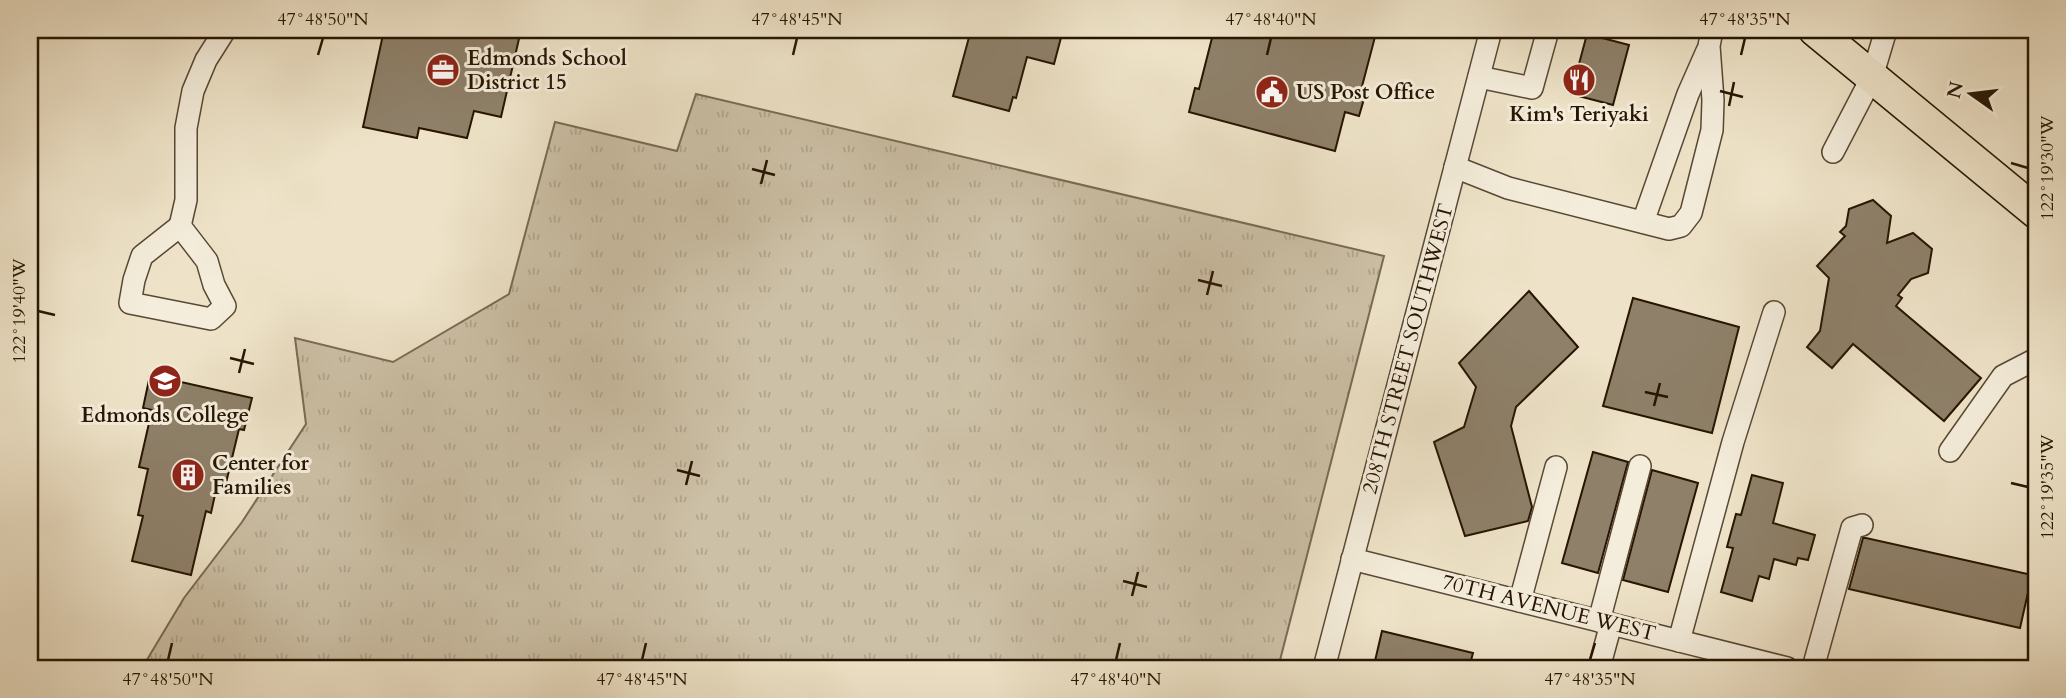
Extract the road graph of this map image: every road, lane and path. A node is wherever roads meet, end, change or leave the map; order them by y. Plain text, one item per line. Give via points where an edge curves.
1 (225, 30) edge
2 (1491, 30) edge
3 (1548, 30) edge
4 (1815, 30) edge
5 (1886, 30) edge
6 (1711, 38) edge
7 (1479, 77) junction
8 (1872, 77) junction
9 (1833, 152) dead end
10 (1455, 167) junction
11 (2035, 208) edge
12 (1643, 222) junction
13 (180, 226) junction
14 (1774, 312) dead end
15 (2036, 359) edge
16 (1951, 451) dead end
17 (1640, 466) dead end
18 (1556, 467) dead end
19 (1862, 525) dead end
20 (1352, 559) junction
21 (1520, 601) junction
22 (1605, 622) junction
23 (1679, 641) junction
24 (1324, 668) edge
25 (1600, 668) edge
26 (1787, 668) edge
27 (1812, 668) edge

1 - 13 street via 193,91
2 - 7 street, 208TH STREET SOUTHWEST
3 - 7 street via 1532,88
4 - 8 highway
5 - 8 street
6 - 12 street
6 - 12 street via 1712,130 1691,213 1681,226 1669,229
7 - 10 street, 208TH STREET SOUTHWEST
8 - 9 street
8 - 11 highway
10 - 12 street via 1508,188
10 - 20 street, 208TH STREET SOUTHWEST
13 - 13 street via 142,256 130,303 211,319 225,306 207,261
14 - 23 street
15 - 16 street via 2003,376
17 - 22 street
18 - 21 street
19 - 27 street via 1852,528
20 - 21 street, 70TH AVENUE WEST
20 - 24 street, 208TH STREET SOUTHWEST
21 - 22 street, 70TH AVENUE WEST
22 - 23 street, 70TH AVENUE WEST
22 - 25 street
23 - 26 street, 70TH AVENUE WEST

